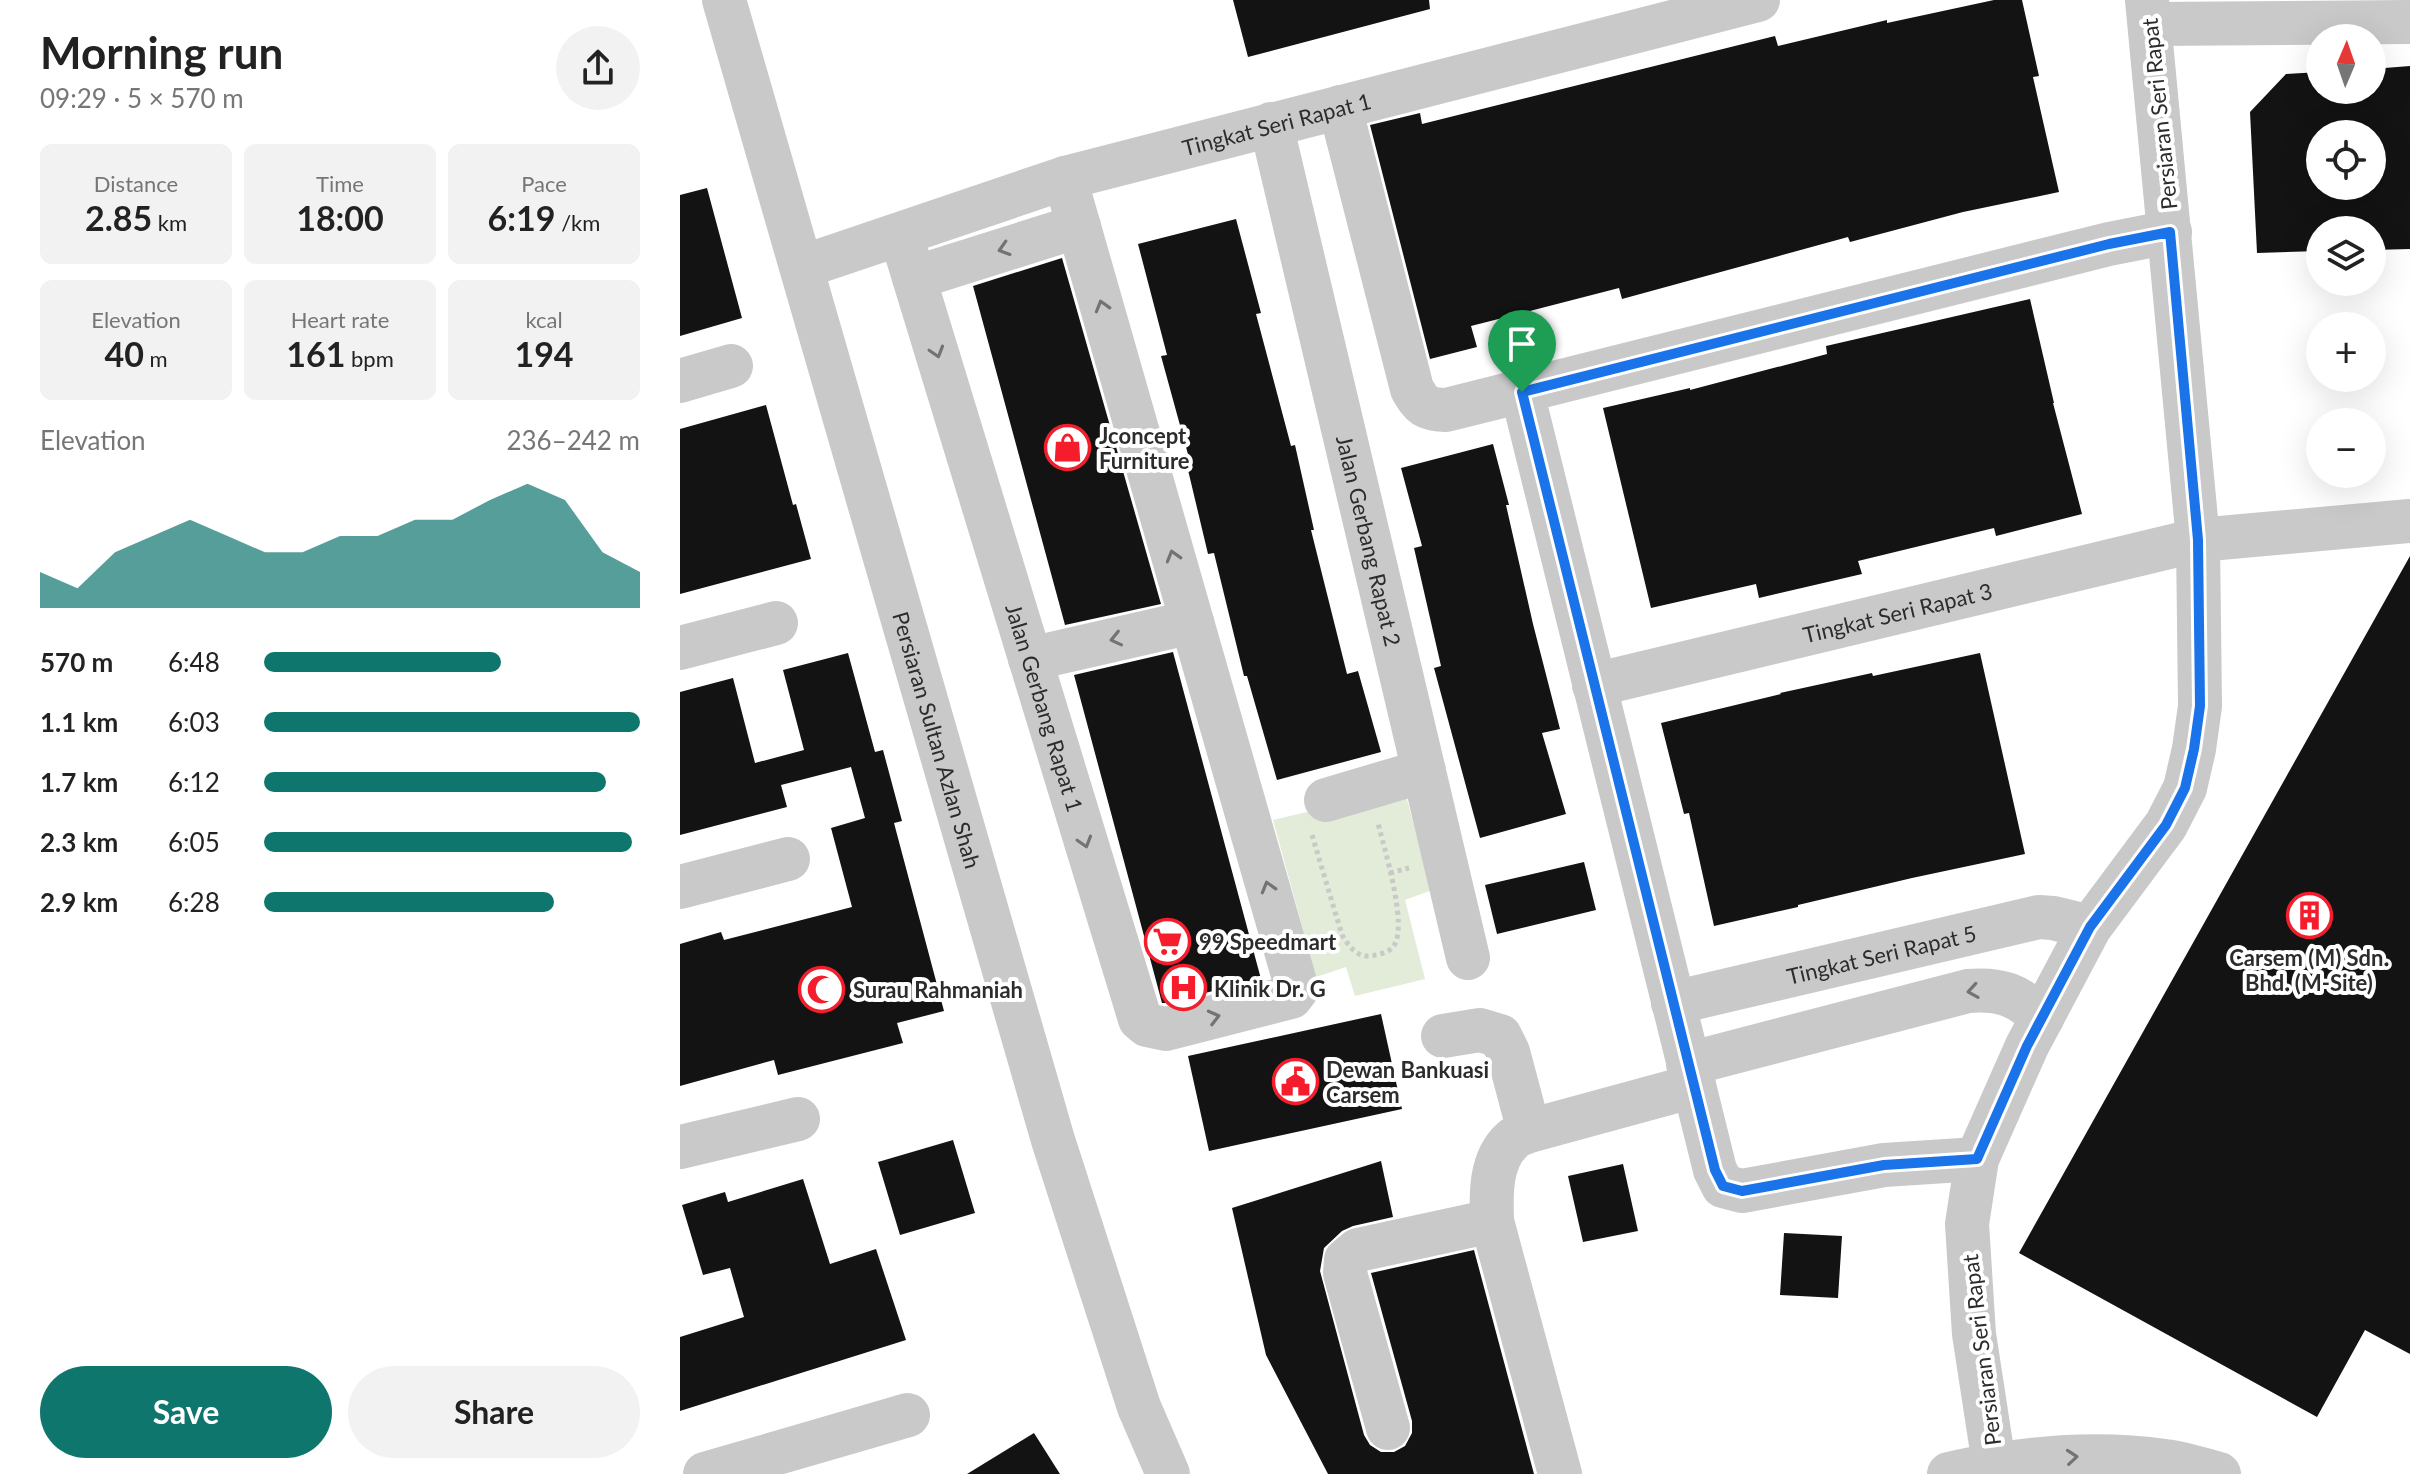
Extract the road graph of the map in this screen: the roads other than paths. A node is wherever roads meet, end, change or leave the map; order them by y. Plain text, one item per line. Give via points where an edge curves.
1 (1758, 0) edge
2 (2149, 12) edge
3 (739, 15) edge
4 (2410, 22) edge
5 (1340, 107) junction
6 (1271, 124) junction
7 (1065, 178) junction
8 (1079, 226) junction
9 (2170, 232) junction
10 (901, 235) junction
11 (811, 264) junction
12 (914, 278) junction
13 (731, 366) dead end
14 (680, 381) edge
15 (1522, 392) junction
16 (2410, 521) edge
17 (2198, 540) junction
18 (1192, 622) junction
19 (776, 623) dead end
20 (680, 648) edge
21 (1030, 659) junction
22 (1594, 685) junction
23 (1424, 771) junction
24 (1318, 815) road end
25 (788, 859) dead end
26 (680, 887) edge
27 (2090, 927) junction
28 (1468, 958) dead end
29 (1673, 1003) junction
30 (2042, 1018) junction
31 (1443, 1036) dead end
32 (1691, 1075) junction
33 (798, 1119) dead end
34 (1529, 1131) junction
35 (680, 1147) edge
36 (1977, 1159) junction
37 (1492, 1221) junction
38 (908, 1415) dead end
39 (1388, 1428) dead end
40 (1998, 1471) edge
41 (705, 1474) edge
42 (1168, 1474) edge
43 (1187, 1474) edge
44 (1560, 1474) edge
45 (1949, 1474) edge
46 (2219, 1474) edge

1 - 5 street, Tingkat Seri Rapat 1
2 - 4 street
2 - 9 street, Persiaran Seri Rapat
3 - 11 street, Persiaran Sultan Azlan Shah
5 - 6 street, Tingkat Seri Rapat 1
5 - 15 street via 1412,389 1422,405 1446,410
6 - 7 street, Tingkat Seri Rapat 1
6 - 23 street, Jalan Gerbang Rapat 2
7 - 8 street
7 - 10 street, Tingkat Seri Rapat 1
8 -> 12 street
18 -> 8 street
9 - 15 street
9 - 17 street, Persiaran Seri Rapat
10 - 11 street, Tingkat Seri Rapat 1
10 - 12 street, Jalan Gerbang Rapat 1
11 - 42 street, Persiaran Sultan Azlan Shah via 1053,1140 1139,1407
11 - 43 street, Persiaran Sultan Azlan Shah via 1152,1388
12 -> 21 street, Jalan Gerbang Rapat 1
13 - 14 street
15 - 22 street
16 - 17 street, Tingkat Seri Rapat 3
17 - 22 street, Tingkat Seri Rapat 3
17 - 27 street, Persiaran Seri Rapat via 2200,706 2185,788 2166,825
18 -> 21 street
21 -> 18 street, Jalan Gerbang Rapat 1 via 1140,1019 1166,1029 1291,997 1297,989
19 - 20 street
22 - 29 street
23 - 24 street
23 - 28 street, Jalan Gerbang Rapat 2
25 - 26 street
27 - 29 street, Tingkat Seri Rapat 5 via 2039,917
27 - 30 street, Persiaran Seri Rapat
29 - 32 street
30 -> 32 street via 2025,1001 1991,989 1968,991
30 - 36 street, Persiaran Seri Rapat
31 - 34 street via 1480,1030 1500,1036
32 - 34 street
32 - 36 street via 1723,1186 1742,1191 1884,1165
33 - 35 street
34 - 37 street via 1512,1139 1498,1160 1491,1190
36 - 40 street, Persiaran Seri Rapat via 1967,1224 1974,1334
37 - 39 street via 1358,1250 1346,1260 1345,1273
37 - 44 street
38 - 41 street
40 - 45 street
40 -> 46 street via 2090,1455 2166,1461

